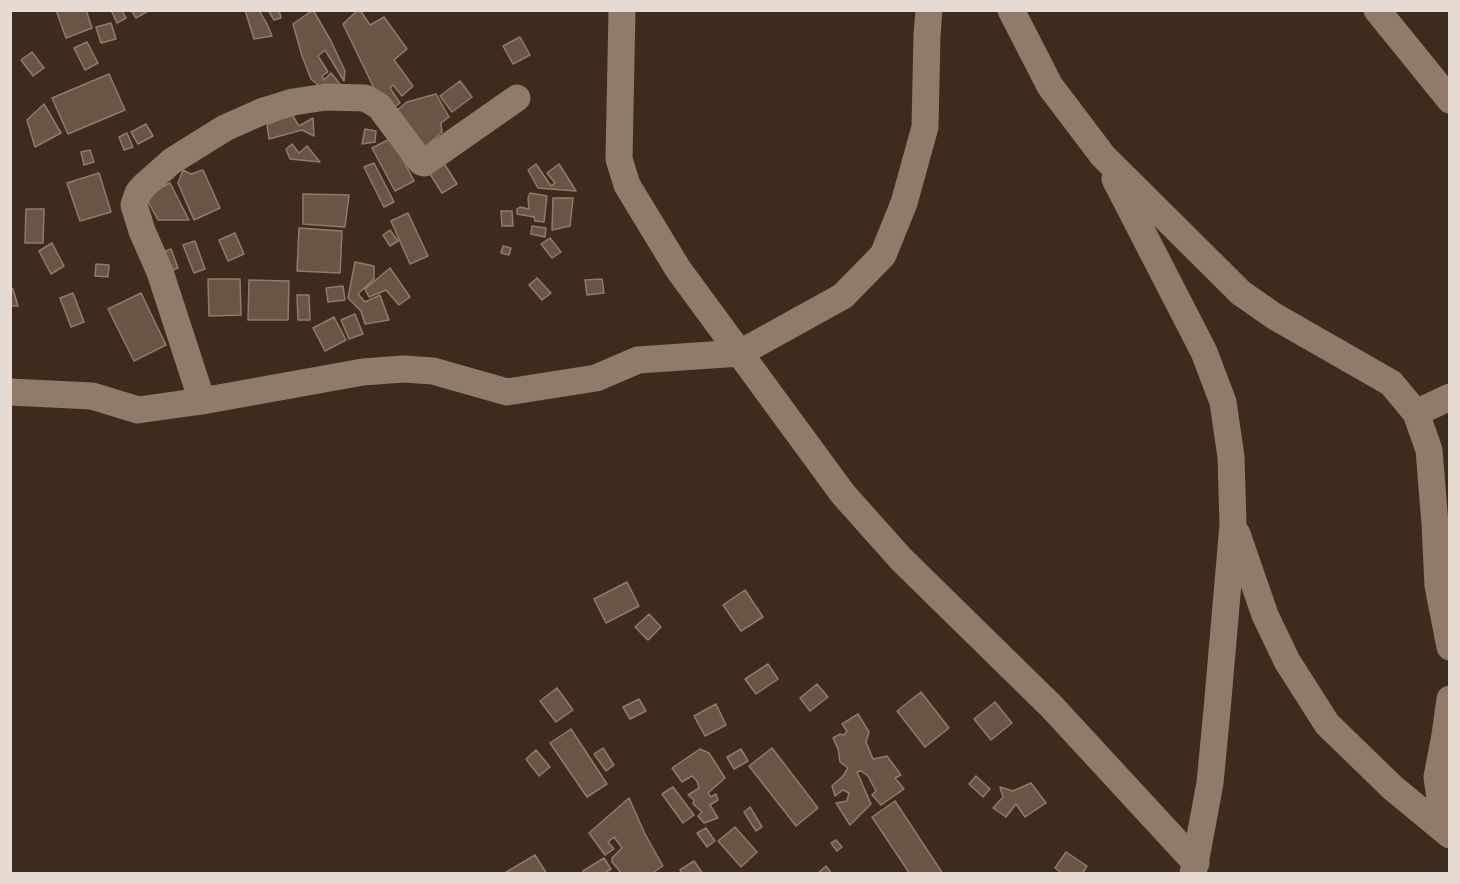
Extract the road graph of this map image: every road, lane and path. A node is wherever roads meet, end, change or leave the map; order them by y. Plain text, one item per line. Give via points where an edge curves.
1 (622, 10) edge
2 (929, 10) edge
3 (1011, 10) edge
4 (1377, 10) edge
5 (518, 98) dead end
6 (1449, 100) edge
7 (1103, 156) junction
8 (740, 353) junction
9 (10, 392) edge
10 (1449, 397) edge
11 (202, 401) junction
12 (1416, 413) junction
13 (1233, 525) junction
14 (1449, 647) edge
15 (1449, 699) edge
16 (1449, 828) edge
17 (1449, 835) edge
18 (1194, 868) edge

1 - 8 street via 622,172 678,269
2 - 8 street via 925,127 904,203 883,255 843,296
3 - 7 street via 1050,86
4 - 6 street
5 - 11 street via 424,163 380,106 365,98 326,97 293,102 225,128 172,161 145,185 134,205
7 - 12 street via 1241,293 1391,383
7 - 13 street via 1204,352 1223,402 1231,457
8 - 11 street via 638,360 597,378 507,392 433,371 403,369 363,372
8 - 18 street via 843,494 879,535 1052,707
9 - 11 street via 92,396 138,410
10 - 12 street
12 - 14 street via 1429,450 1438,586
13 - 17 street via 1287,661 1328,724 1393,788
13 - 18 street via 1210,783
15 - 16 street via 1437,777 1442,812

